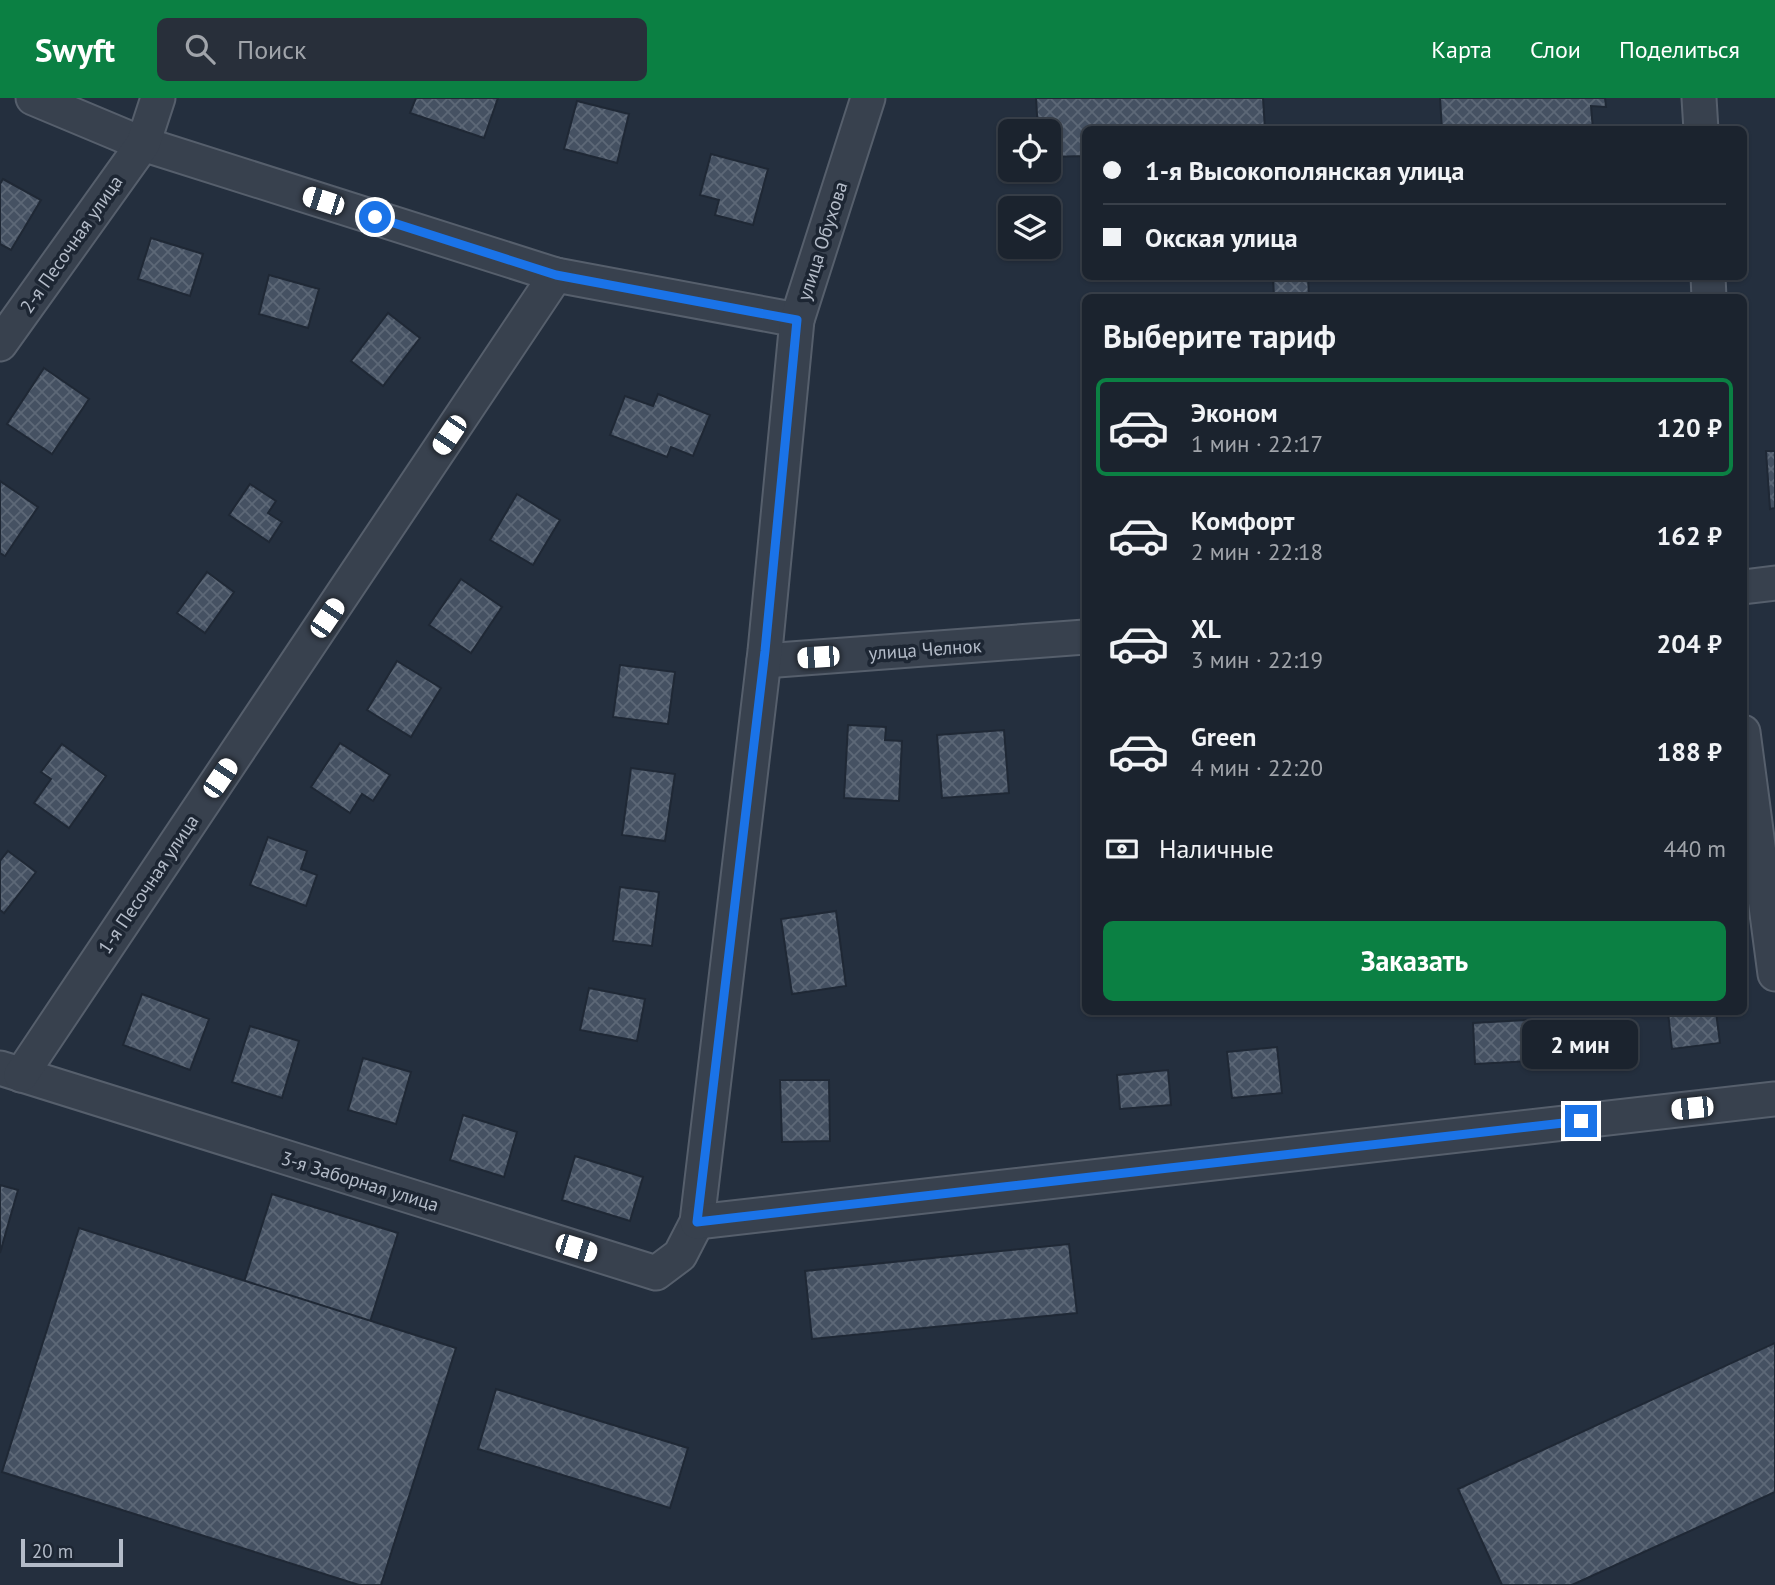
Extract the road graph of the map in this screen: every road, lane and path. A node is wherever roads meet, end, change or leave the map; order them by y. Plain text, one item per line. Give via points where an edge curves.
1 (33, 98) edge
2 (158, 98) edge
3 (868, 98) edge
4 (1699, 98) edge
5 (1700, 126) edge
6 (143, 144) junction
7 (556, 275) junction
8 (797, 320) junction
9 (0, 344) edge
10 (1775, 583) edge
11 (1747, 586) edge
12 (1082, 637) edge
13 (764, 661) junction
14 (1747, 762) edge
15 (1775, 974) edge
16 (10, 1072) edge
17 (1775, 1099) edge
18 (697, 1222) junction

1 - 6 street
2 - 6 street, 2-я Песочная улица
3 - 8 street, улица Обухова
4 - 5 street
6 - 7 street
6 - 9 street, 2-я Песочная улица
7 - 8 street
7 - 16 street, 1-я Песочная улица
8 - 13 street, улица Обухова
10 - 11 street
12 - 13 street, улица Челнок
13 - 18 street, улица Обухова
14 - 15 street
16 - 18 street, 3-я Заборная улица via 656,1273 680,1255
17 - 18 street

